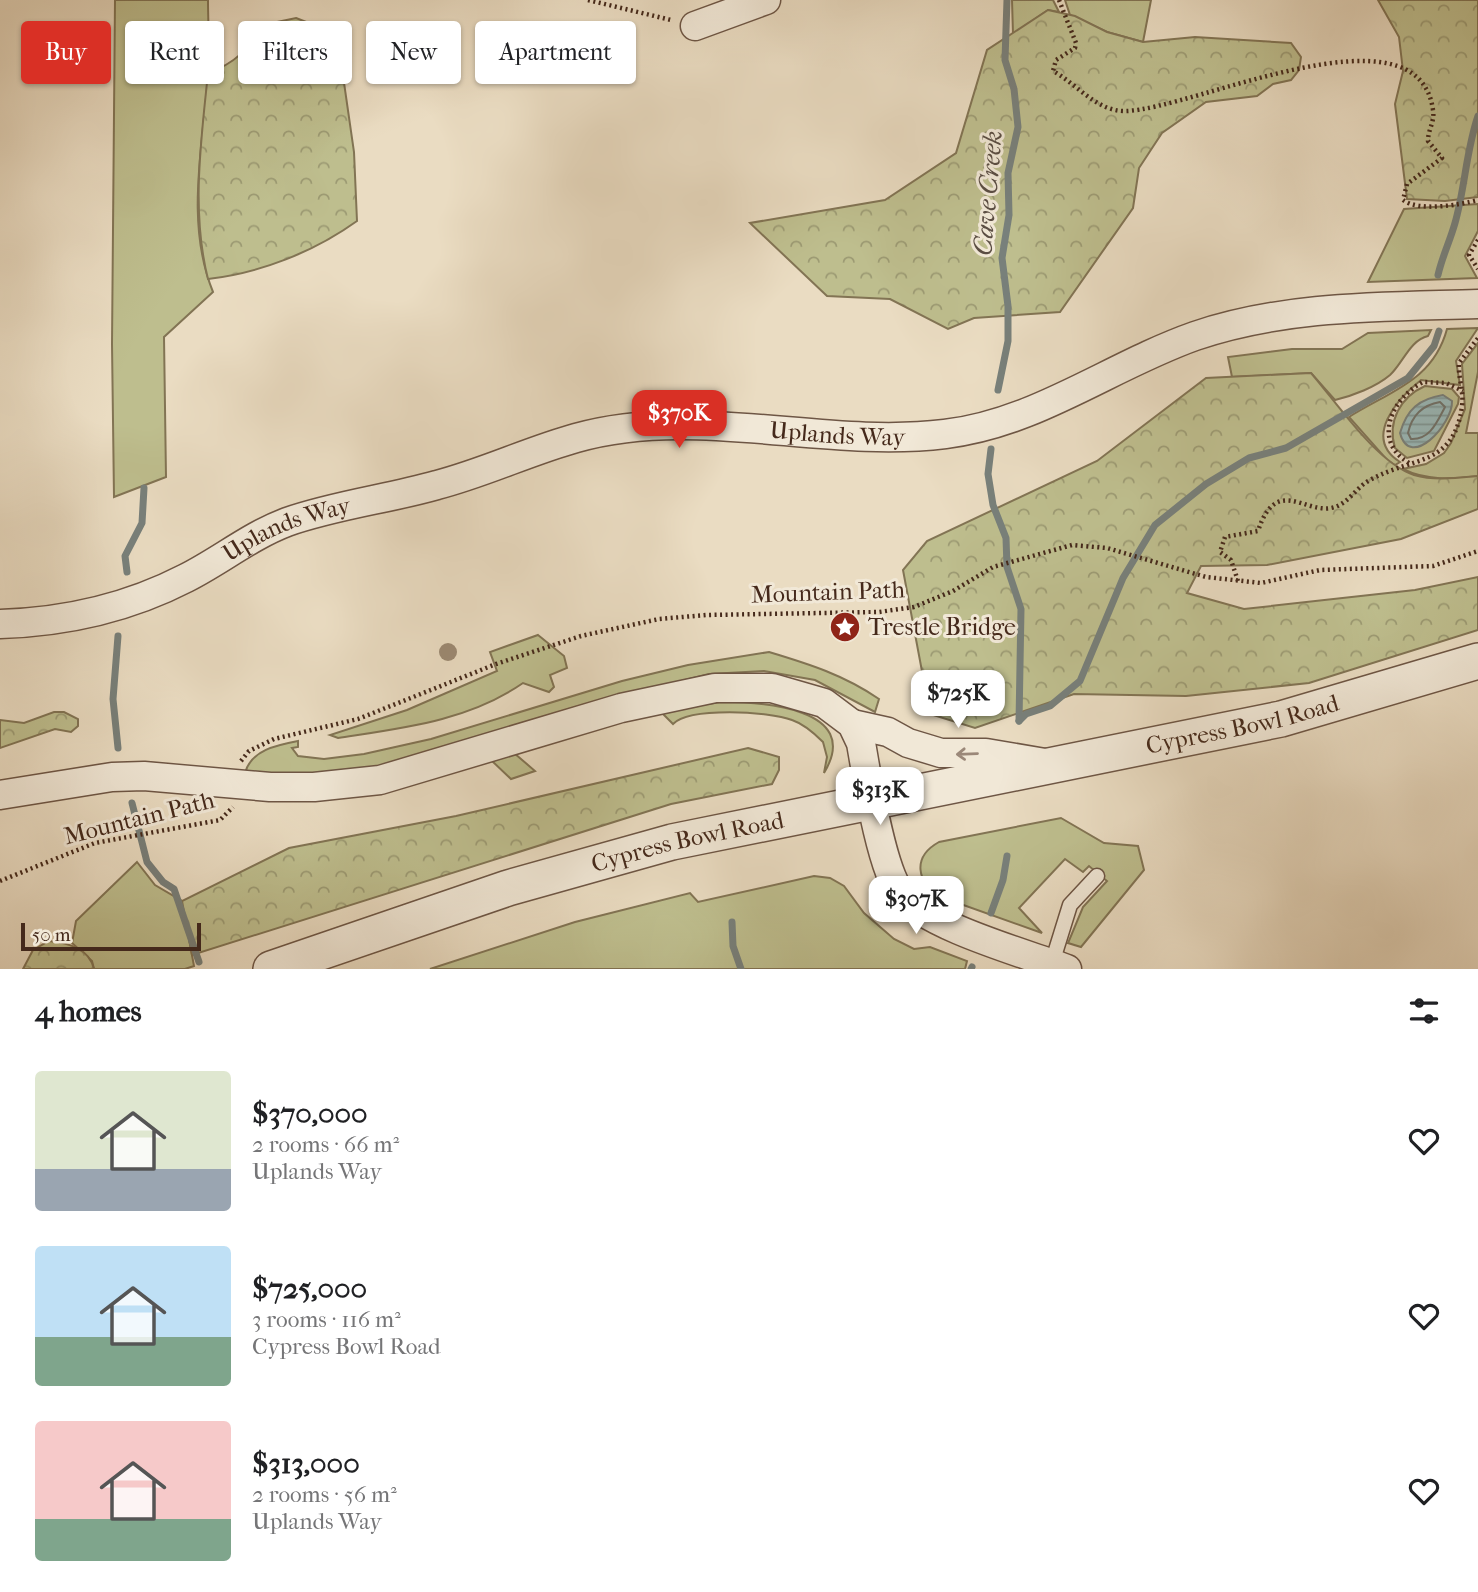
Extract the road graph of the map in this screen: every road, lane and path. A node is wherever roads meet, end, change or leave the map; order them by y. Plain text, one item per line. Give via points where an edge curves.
1 (588, 0) edge
2 (766, 0) edge
3 (1059, 0) edge
4 (695, 26) joint
5 (1342, 54) dead end
6 (1403, 62) dead end
7 (1478, 200) edge
8 (1478, 240) edge
9 (1478, 269) edge
10 (1478, 304) edge
11 (1478, 338) edge
12 (1463, 391) junction
13 (1410, 464) junction
14 (1478, 551) edge
15 (1238, 581) junction
16 (0, 624) edge
17 (1478, 660) edge
18 (852, 724) junction
19 (239, 765) dead end
20 (1058, 765) junction
21 (236, 795) dead end
22 (0, 796) edge
23 (872, 800) junction
24 (1097, 876) dead end
25 (0, 881) edge
26 (1059, 966) edge
27 (271, 969) edge

1 - 4 path
2 - 4 street
3 - 5 path via 1076,43 1056,60 1053,71 1101,107 1125,111 1162,104 1278,66
6 - 7 path via 1422,77 1433,107 1428,141 1442,158 1407,184 1403,200 1414,205
8 - 9 path via 1469,257
10 - 16 street, Uplands Way via 1335,309 1253,321 1147,355 1031,411 947,434 877,436 664,425 613,429 441,485 288,522 140,599 60,619
11 - 12 path via 1459,363
12 - 13 path via 1462,409 1448,444 1434,457
12 - 13 path via 1446,383 1423,382 1391,416 1388,436 1393,452
13 - 15 path via 1367,481 1341,505 1329,509 1294,499 1275,505 1263,516 1258,531 1225,537 1220,552 1231,560
14 - 15 path, Mountain Path via 1433,566 1320,570 1261,583
15 - 19 path, Mountain Path via 1183,571 1107,548 1072,545 993,567 914,607 659,619 581,636 358,719 274,739 249,751
17 - 20 street, Cypress Bowl Road via 1281,719
20 -> 18 street via 986,753 933,752 888,732
18 - 22 street via 824,703 798,693 715,688 621,708 380,780 270,787 112,777
18 - 23 street via 861,743
20 - 23 street, Cypress Bowl Road
21 - 25 path, Mountain Path via 231,811 220,820 73,850
23 - 26 street via 895,885 913,906 934,919
23 - 27 street, Cypress Bowl Road via 589,863
24 - 26 lane via 1070,905

